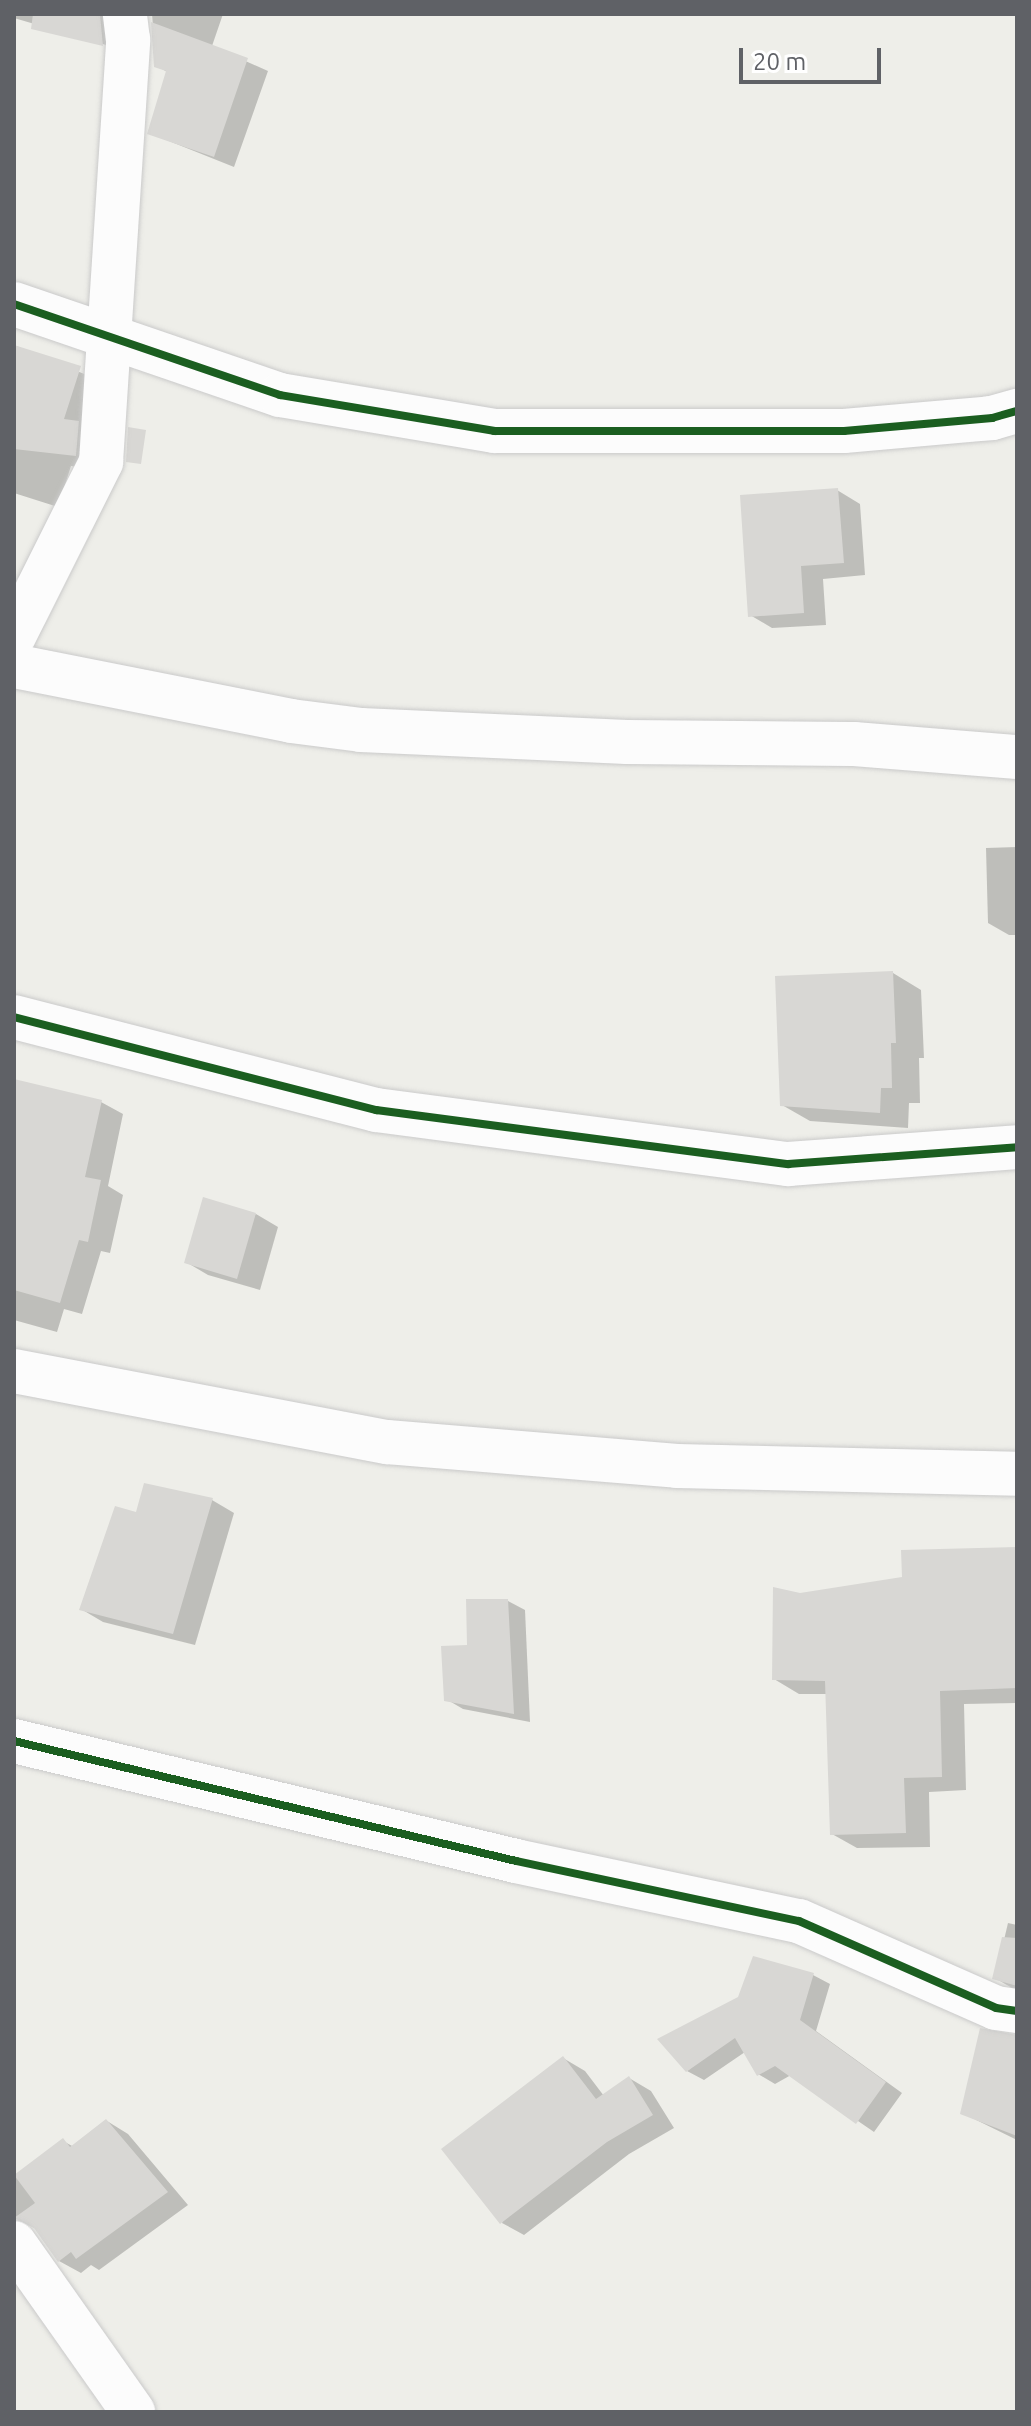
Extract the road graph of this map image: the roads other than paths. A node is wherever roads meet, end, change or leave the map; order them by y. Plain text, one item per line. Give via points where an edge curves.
1 (125, 14) edge
2 (14, 304) edge
3 (111, 334) junction
4 (1017, 411) edge
5 (14, 636) edge
6 (14, 666) edge
7 (1017, 757) edge
8 (14, 1017) edge
9 (1017, 1147) edge
10 (14, 1371) edge
11 (1017, 1474) edge
12 (14, 1741) edge
13 (1017, 2011) edge
14 (14, 2243) edge
15 (133, 2412) edge

1 - 3 street via 128,40
2 - 3 street
3 - 4 street via 280,395 494,431 844,431 992,418
3 - 5 street via 101,462
6 - 7 street via 361,730 627,742 854,744
8 - 9 street via 376,1110 788,1164
10 - 11 street via 387,1442 677,1466
12 - 13 street via 516,1861 799,1921 996,2008
14 - 15 street

